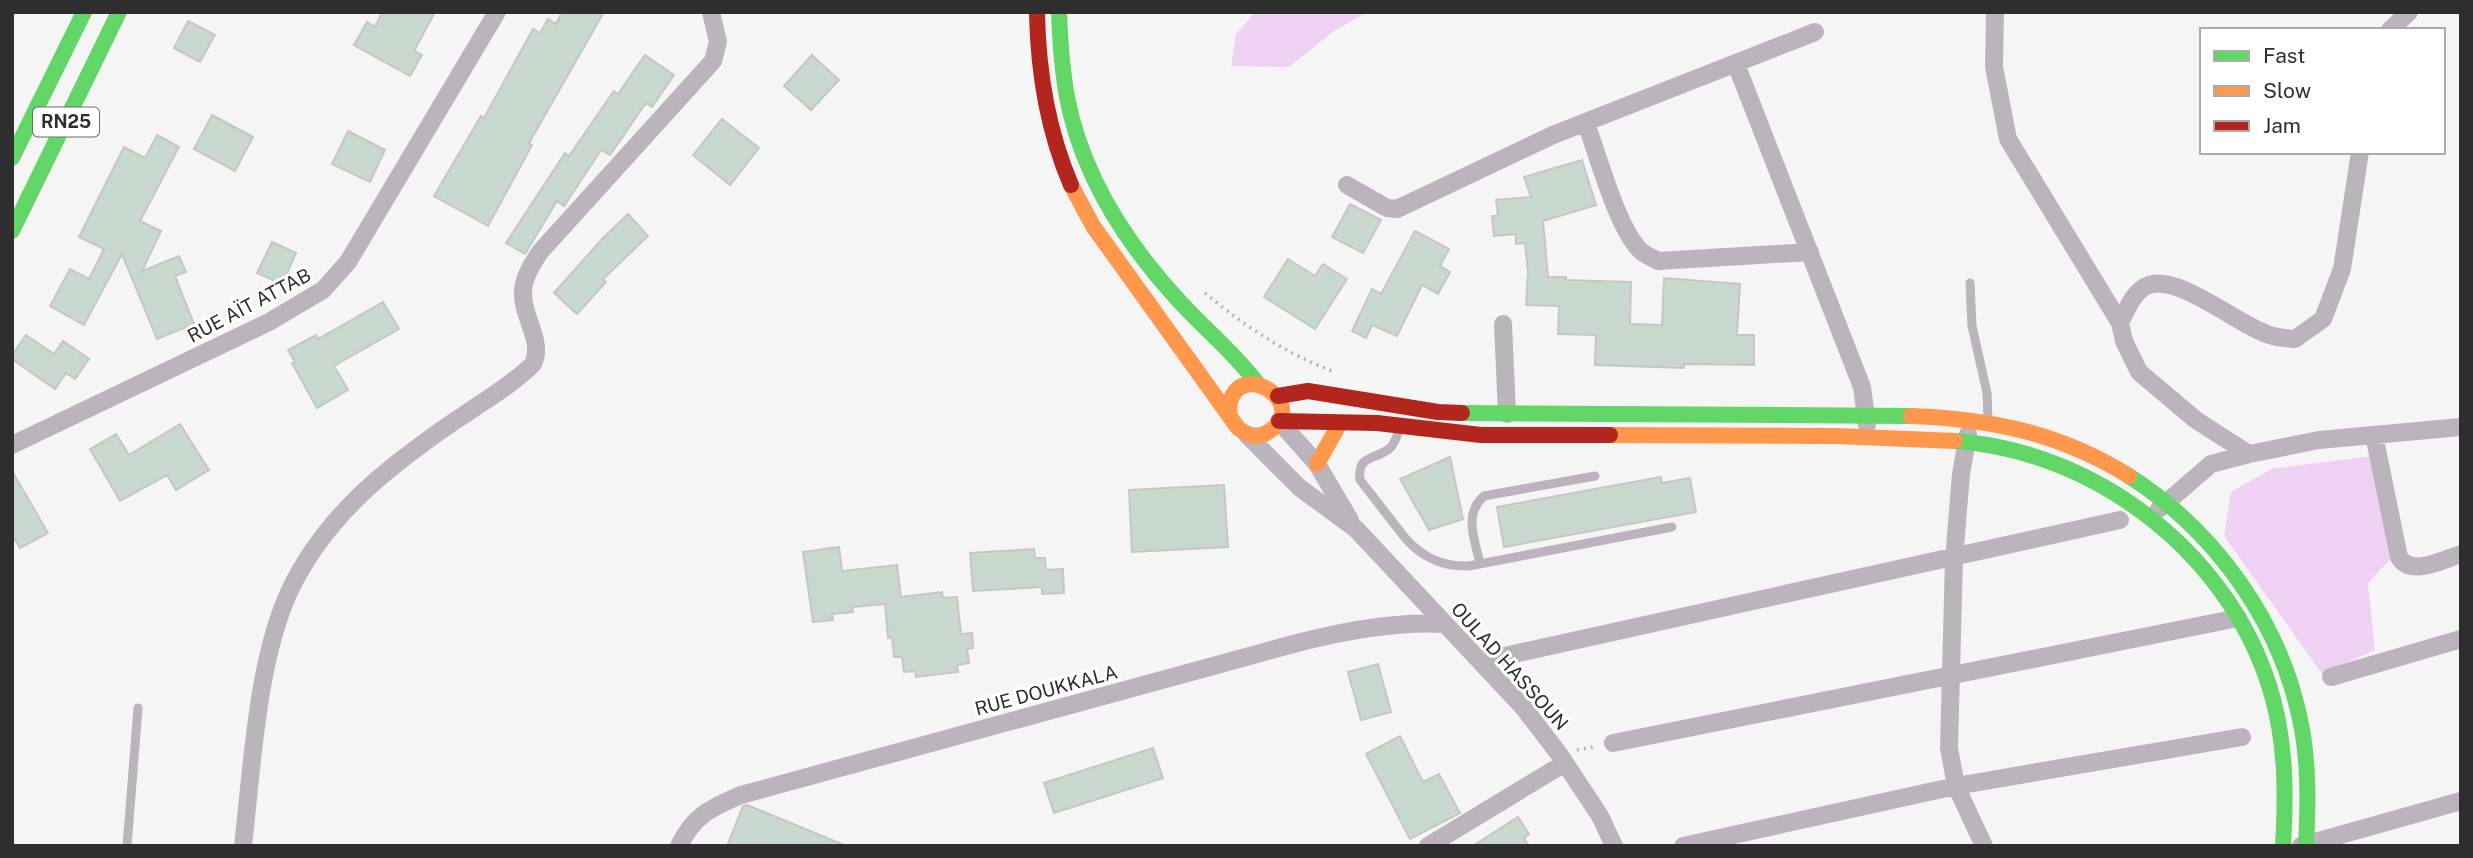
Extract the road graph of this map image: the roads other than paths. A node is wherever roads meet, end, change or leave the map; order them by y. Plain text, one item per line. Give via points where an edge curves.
1 (84, 12) edge
2 (119, 12) edge
3 (497, 12) edge
4 (711, 12) edge
5 (1037, 12) edge
6 (1059, 12) edge
7 (1995, 12) edge
8 (2409, 12) edge
9 (2392, 28) edge
10 (1815, 32) dead end
11 (1736, 64) junction
12 (1586, 123) junction
13 (2360, 154) edge
14 (12, 158) edge
15 (1347, 185) dead end
16 (12, 231) edge
17 (1810, 252) junction
18 (1970, 283) dead end
19 (2120, 323) junction
20 (1503, 324) dead end
21 (1258, 384) junction
22 (1278, 397) junction
23 (1507, 414) junction
24 (1669, 414) junction
25 (1230, 415) junction
26 (1867, 416) junction
27 (1279, 421) junction
28 (1979, 421) junction
29 (1340, 423) junction
30 (1401, 426) junction
31 (2461, 427) edge
32 (1246, 434) junction
33 (1669, 435) junction
34 (2374, 435) junction
35 (1867, 436) junction
36 (1966, 442) junction
37 (12, 445) edge
38 (2249, 454) junction
39 (1317, 464) junction
40 (1595, 476) dead end
41 (2165, 502) junction
42 (2152, 518) junction
43 (2120, 520) dead end
44 (1672, 527) dead end
45 (1356, 529) junction
46 (2461, 555) edge
47 (1954, 559) junction
48 (1480, 564) junction
49 (2238, 618) junction
50 (1445, 624) junction
51 (2461, 639) edge
52 (1482, 661) junction
53 (1951, 677) junction
54 (2331, 677) dead end
55 (138, 708) dead end
56 (2242, 737) dead end
57 (1613, 743) road end
58 (1562, 758) junction
59 (1956, 786) junction
60 (2461, 801) edge
61 (2305, 845) edge
62 (127, 846) edge
63 (243, 846) edge
64 (679, 846) edge
65 (1428, 846) edge
66 (1614, 846) edge
67 (1683, 846) edge
68 (1984, 846) edge
69 (2283, 846) edge

1 - 14 street, RN25
2 - 16 street, RN25
3 - 37 street, RUE AÏT ATTAB via 348,261 323,290 269,322
4 - 63 street via 719,42 713,61 531,267 523,293 536,346 533,364 370,485 330,528 302,570 283,610 262,688
5 - 25 street via 1043,99 1072,189 1096,231
6 - 21 street via 1065,94 1093,181 1151,270 1241,360
7 - 19 street via 1994,67 2008,139
8 - 9 street
10 - 11 street
11 - 12 street
11 - 17 street
12 - 15 street via 1397,209
12 - 17 street via 1622,222 1645,254 1658,261
13 - 19 street via 2342,269 2323,319 2295,339 2272,336 2164,283 2148,285 2133,298
17 - 26 street via 1862,387
18 - 28 lane via 1973,338 1988,400
19 - 38 street via 2139,372 2196,420
20 - 23 street
21 - 22 street
21 - 25 street via 1236,392
22 - 23 street via 1308,391 1438,412
22 - 27 street
23 - 24 street
24 - 26 street
24 - 33 street
25 - 32 street
26 - 28 street
26 - 35 street
27 - 29 street
27 - 32 street via 1264,435
27 - 39 street, OULAD HASSOUN
28 - 36 street
28 - 41 street via 2055,439 2131,477
29 - 30 street
29 - 39 street
30 - 33 street via 1482,435
30 - 48 lane via 1389,448 1363,463 1359,474 1362,486 1423,555 1457,566
31 - 34 street
32 - 45 street, OULAD HASSOUN via 1300,488
33 - 35 street
34 - 38 street
34 - 46 street via 2403,564 2414,568
35 - 36 street
36 - 42 street via 2049,460 2097,481
36 - 47 street
38 - 41 street via 2211,464
39 - 45 street, OULAD HASSOUN
40 - 48 lane via 1484,496 1471,518
41 - 42 street
41 - 61 street via 2208,541 2244,585 2272,635 2292,688 2304,744 2309,794
42 - 49 street via 2185,547
43 - 47 street
44 - 48 lane
45 - 50 street, OULAD HASSOUN
47 - 52 street
47 - 53 street
49 - 53 street
49 - 69 street via 2258,659 2283,748
50 - 52 street, OULAD HASSOUN
50 - 64 street, RUE DOUKKALA via 1394,625 1297,643 741,794 702,813
51 - 54 street
52 - 58 street, OULAD HASSOUN
53 - 57 street
53 - 59 street via 1949,748
55 - 62 lane
56 - 59 street
58 - 65 street
58 - 66 street, OULAD HASSOUN
59 - 67 street
59 - 68 street
60 - 61 street

